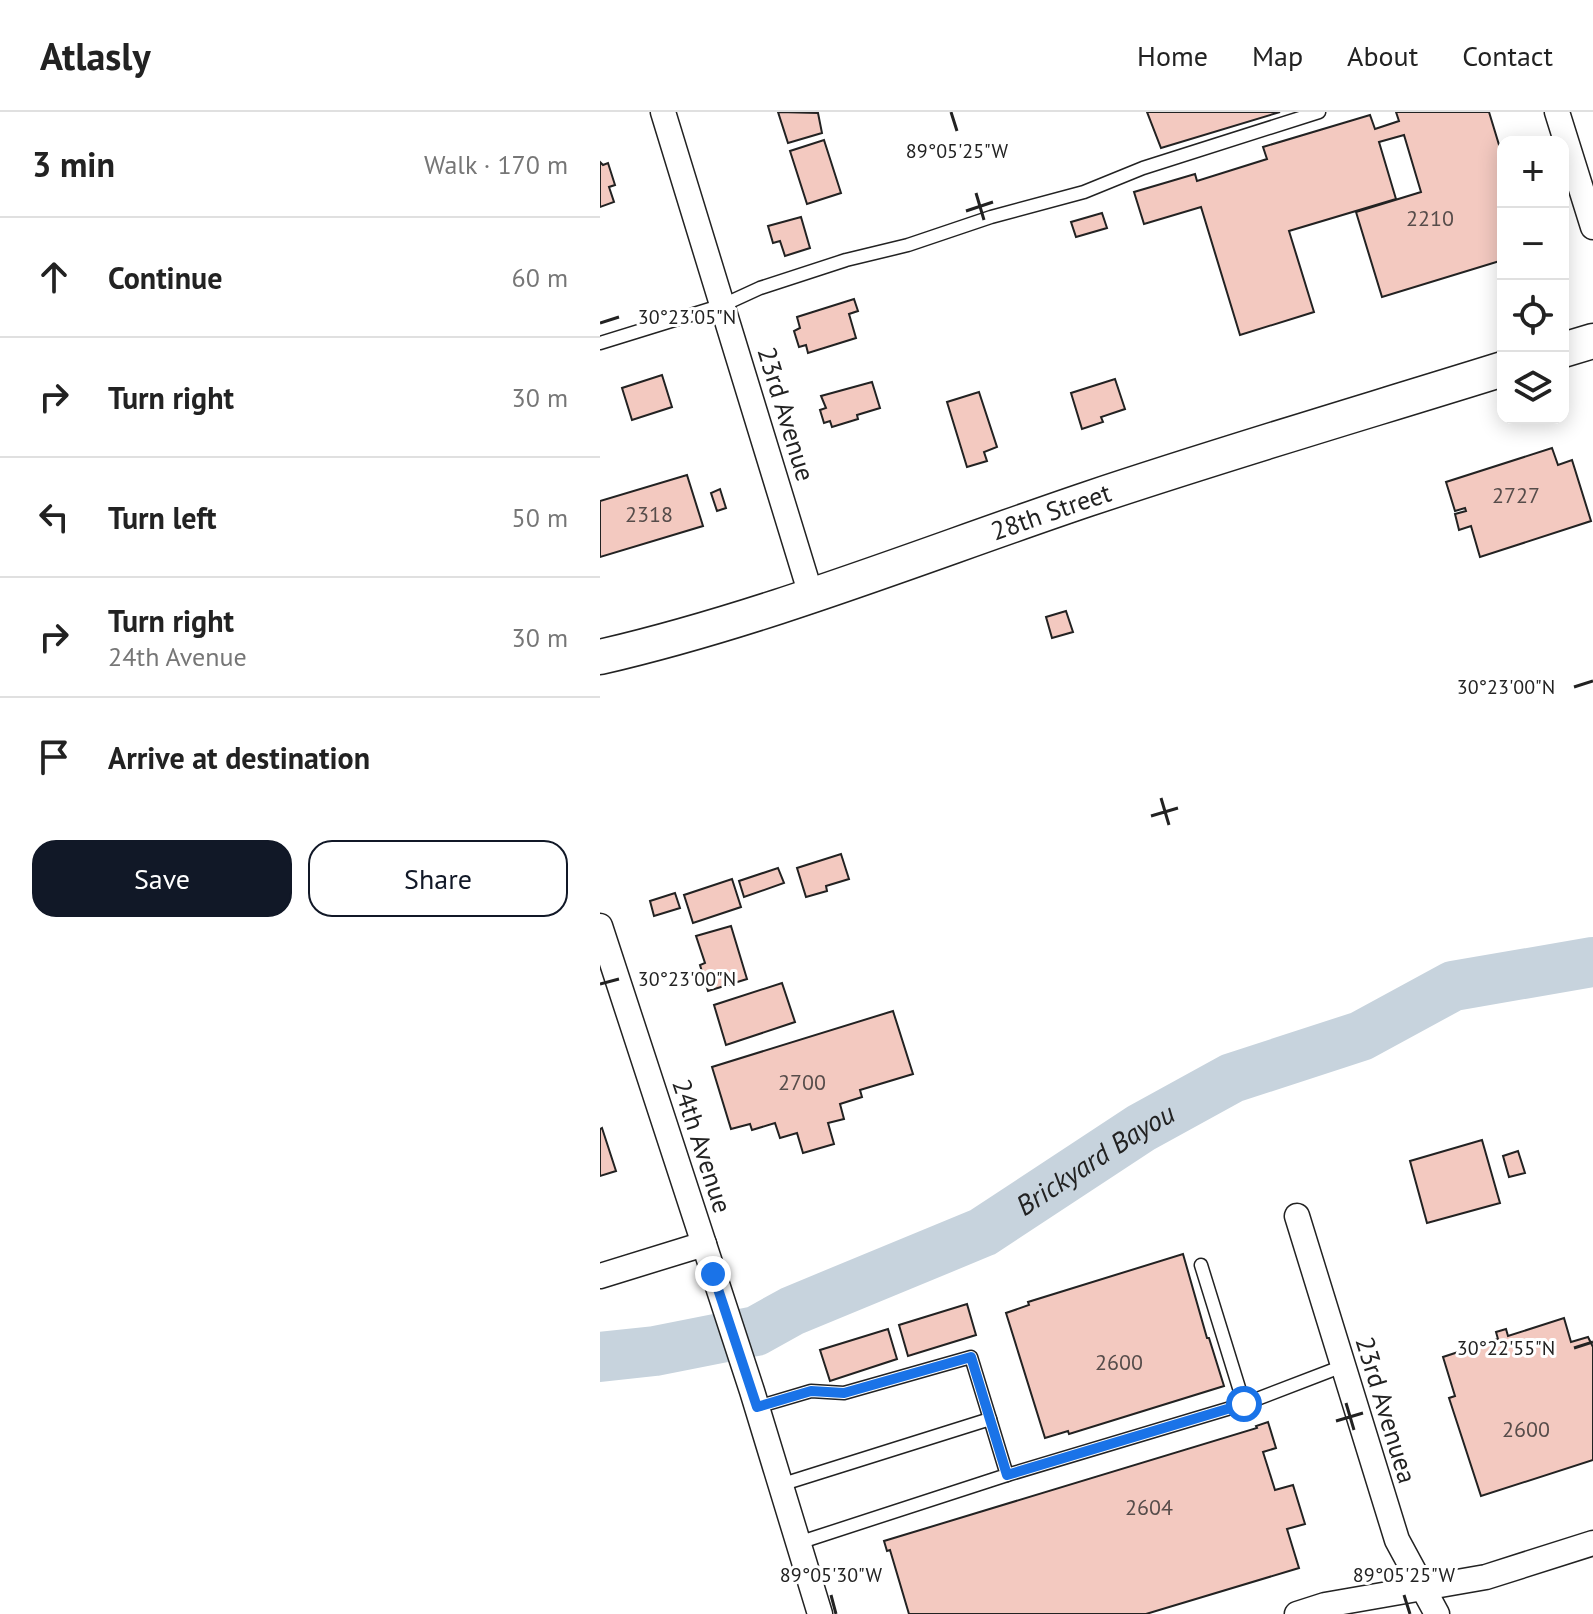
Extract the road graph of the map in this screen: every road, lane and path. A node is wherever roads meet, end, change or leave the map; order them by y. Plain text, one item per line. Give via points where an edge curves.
1 (663, 112) edge
2 (1319, 112) edge
3 (1557, 112) edge
4 (1593, 227) edge
5 (723, 305) junction
6 (1593, 341) edge
7 (600, 343) edge
8 (1569, 348) edge
9 (1497, 371) edge
10 (811, 595) junction
11 (600, 657) edge
12 (600, 926) edge
13 (1297, 1216) dead end
14 (704, 1244) junction
15 (1201, 1265) dead end
16 (600, 1276) edge
17 (1343, 1366) junction
18 (754, 1399) junction
19 (1244, 1404) junction
20 (990, 1419) junction
21 (1007, 1475) junction
22 (780, 1485) junction
23 (798, 1543) junction
24 (1593, 1543) edge
25 (1425, 1588) junction
26 (820, 1614) edge
27 (1297, 1614) edge
28 (1437, 1614) edge

1 - 5 street, 23rd Avenue
2 - 5 lane via 1084,192 831,264
3 - 4 street
5 - 7 lane
5 - 10 street, 23rd Avenue
6 - 8 main road
9 - 10 main road, 28th Street via 1105,493
10 - 11 main road, 28th Street
12 - 14 street, 24th Avenue
13 - 17 street, 23rd Avenuea
14 - 16 street
14 - 18 street, 24th Avenue
15 - 19 lane
17 - 19 lane
17 - 25 street, 23rd Avenuea via 1397,1540
18 - 20 lane via 811,1391 844,1393 971,1357
18 - 22 street, 24th Avenue
19 - 21 lane
20 - 21 lane
20 - 22 lane
21 - 23 lane
22 - 23 street, 24th Avenue
23 - 26 street, 24th Avenue
24 - 25 street via 1486,1577
25 - 27 street
25 - 28 street, 23rd Avenuea

